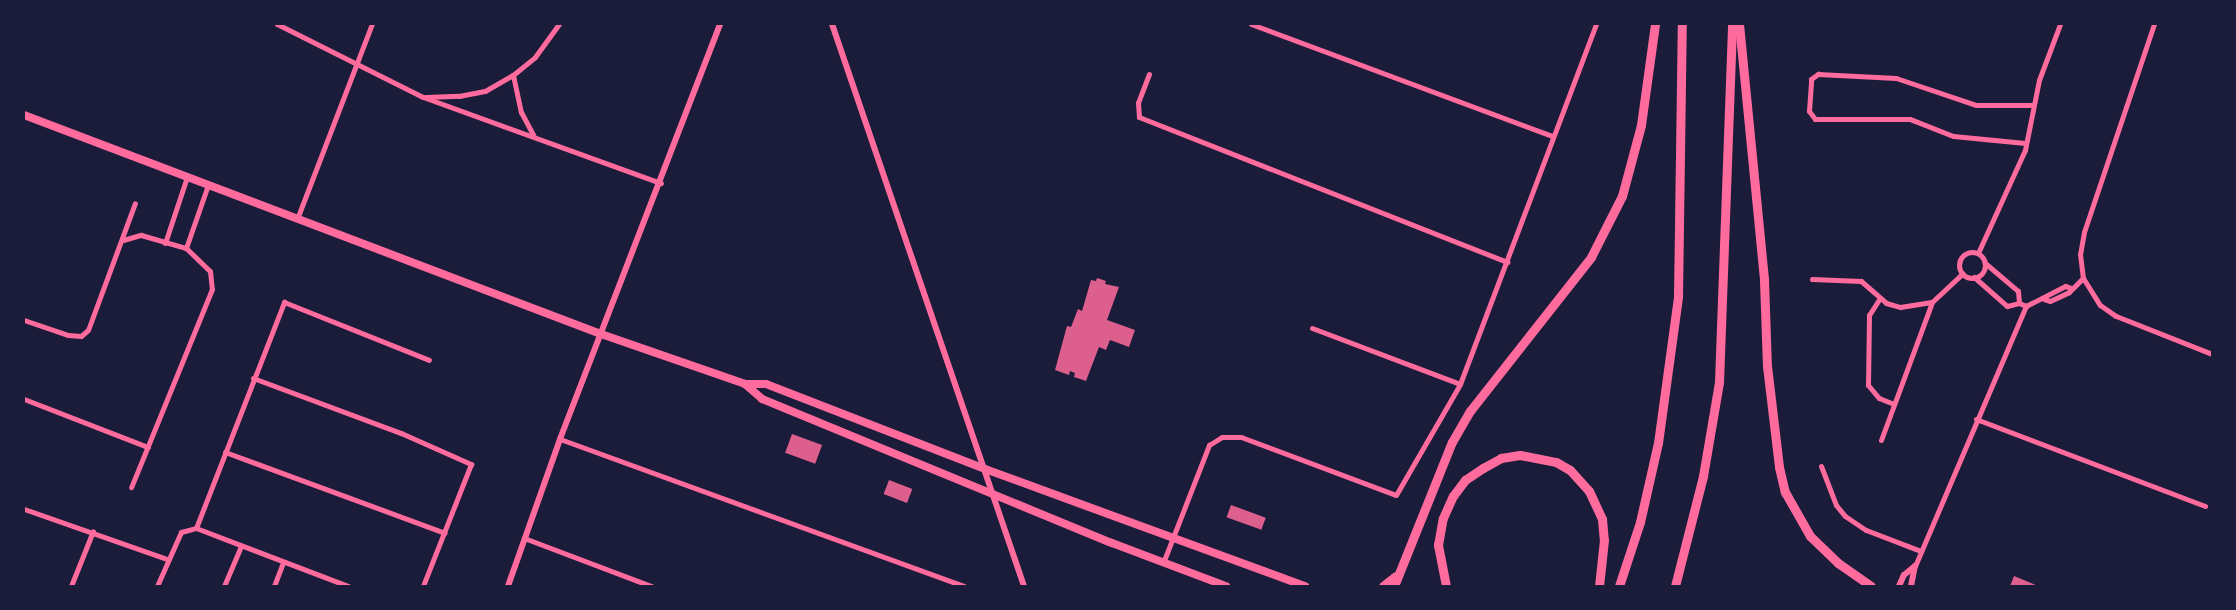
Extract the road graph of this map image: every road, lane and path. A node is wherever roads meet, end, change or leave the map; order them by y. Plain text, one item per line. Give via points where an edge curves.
1 (277, 24) edge
2 (372, 24) edge
3 (559, 24) edge
4 (720, 24) edge
5 (832, 24) edge
6 (1251, 24) edge
7 (1596, 24) edge
8 (1655, 24) edge
9 (1682, 24) edge
10 (1732, 24) edge
11 (1739, 24) edge
12 (2060, 24) edge
13 (2154, 24) edge
14 (357, 63) junction
15 (1149, 74) dead end
16 (513, 75) junction
17 (423, 97) junction
18 (2032, 105) junction
19 (24, 115) edge
20 (533, 135) junction
21 (1552, 136) junction
22 (2026, 143) junction
23 (188, 177) junction
24 (661, 183) junction
25 (208, 185) junction
26 (135, 203) dead end
27 (297, 219) junction
28 (123, 240) junction
29 (165, 242) junction
30 (186, 248) junction
31 (1978, 254) junction
32 (1508, 262) junction
33 (1985, 263) junction
34 (1963, 273) junction
35 (1974, 278) junction
36 (2083, 278) junction
37 (1812, 280) dead end
38 (1880, 298) junction
39 (1932, 302) junction
40 (2019, 303) junction
41 (2026, 306) junction
42 (24, 320) edge
43 (1312, 328) dead end
44 (601, 334) junction
45 (2212, 354) edge
46 (429, 360) dead end
47 (254, 378) junction
48 (745, 384) junction
49 (1460, 384) junction
50 (24, 399) edge
51 (1894, 404) junction
52 (1976, 419) junction
53 (560, 439) junction
54 (1881, 440) dead end
55 (148, 446) junction
56 (225, 452) junction
57 (1822, 466) dead end
58 (985, 468) junction
59 (131, 487) dead end
60 (992, 494) junction
61 (2205, 506) dead end
62 (24, 509) edge
63 (196, 528) junction
64 (93, 531) junction
65 (445, 533) junction
66 (1173, 537) junction
67 (524, 538) junction
68 (241, 546) junction
69 (1920, 551) junction
70 (166, 559) junction
71 (283, 562) junction
72 (1163, 562) junction
73 (1915, 566) junction
74 (1396, 576) junction
75 (1872, 585) edge
76 (71, 586) edge
77 (157, 586) edge
78 (224, 586) edge
79 (274, 586) edge
80 (348, 586) edge
81 (423, 586) edge
82 (508, 586) edge
83 (651, 586) edge
84 (964, 586) edge
85 (1024, 586) edge
86 (1226, 586) edge
87 (1305, 586) edge
88 (1382, 586) edge
89 (1394, 586) edge
90 (1446, 586) edge
91 (1599, 586) edge
92 (1619, 586) edge
93 (1674, 586) edge
94 (1899, 586) edge
95 (1911, 586) edge

1 - 14 street
2 - 14 street
3 - 16 street via 534,58
4 - 24 street
5 - 58 street
6 - 21 street
7 - 21 street
8 - 74 highway via 1641,125 1622,196 1591,256 1470,411 1452,442
9 - 92 highway via 1676,315 1658,442 1640,522
10 - 93 highway via 1719,382 1703,476
11 - 75 highway via 1764,281 1767,366 1779,467 1785,492 1810,536 1838,563
12 - 18 street
13 - 36 street via 2084,232 2080,254
14 - 17 street
14 - 27 street
15 - 32 street via 1137,112 1145,120
16 - 17 street via 485,90 460,96
16 - 20 street via 521,112
17 - 20 street
18 - 22 street
18 - 22 street via 1976,105 1896,78 1818,74 1811,79 1809,111 1815,119 1910,119 1953,136
19 - 23 main road
20 - 24 street
21 - 32 street
22 - 31 street
23 - 25 main road
23 - 29 street
24 - 44 street
25 - 27 main road
25 - 30 street
26 - 28 street
27 - 44 main road
28 - 29 street via 140,235
28 - 42 street via 88,330 81,336 68,336
29 - 30 street
30 - 55 street via 210,271 212,289
31 - 33 street
31 - 34 street via 1970,252 1962,257
32 - 49 street
33 - 35 street via 1981,274
33 - 40 street via 2018,291
34 - 35 street
34 - 39 street
35 - 40 street via 2007,306
36 - 41 street via 2071,288 2066,286
36 - 45 street via 2100,305 2116,316
37 - 38 street via 1861,281
38 - 39 street via 1900,307
38 - 51 street via 1869,315 1868,385 1879,398
39 - 51 street
40 - 41 street
41 - 52 street
43 - 49 street
44 - 48 main road
44 - 53 street
46 - 47 street via 284,302
47 - 56 street
47 - 65 street via 401,433 471,464
48 - 58 main road via 766,384
48 - 60 main road via 762,399
49 - 66 street via 1396,496 1241,437 1222,437 1209,446
50 - 55 street
51 - 54 street
52 - 61 street
52 - 69 street via 1951,487
53 - 67 street
53 - 84 street
55 - 59 street
56 - 63 street
56 - 65 street
57 - 69 street via 1836,505 1845,516 1866,530
58 - 60 street
58 - 66 main road
60 - 72 main road
60 - 85 street
62 - 64 street
63 - 68 street
63 - 70 street via 181,532
64 - 70 street
64 - 76 street
65 - 81 street
66 - 72 street
66 - 87 main road
67 - 82 street
67 - 83 street
68 - 71 street
68 - 78 street
69 - 73 street
70 - 77 street
71 - 79 street
71 - 80 street
72 - 86 main road
73 - 94 street via 1904,575
73 - 95 street
74 - 88 highway
74 - 89 highway
90 - 91 highway via 1438,545 1443,518 1453,496 1465,480 1483,468 1501,458 1520,455 1539,456 1570,470 1597,504 1604,540

